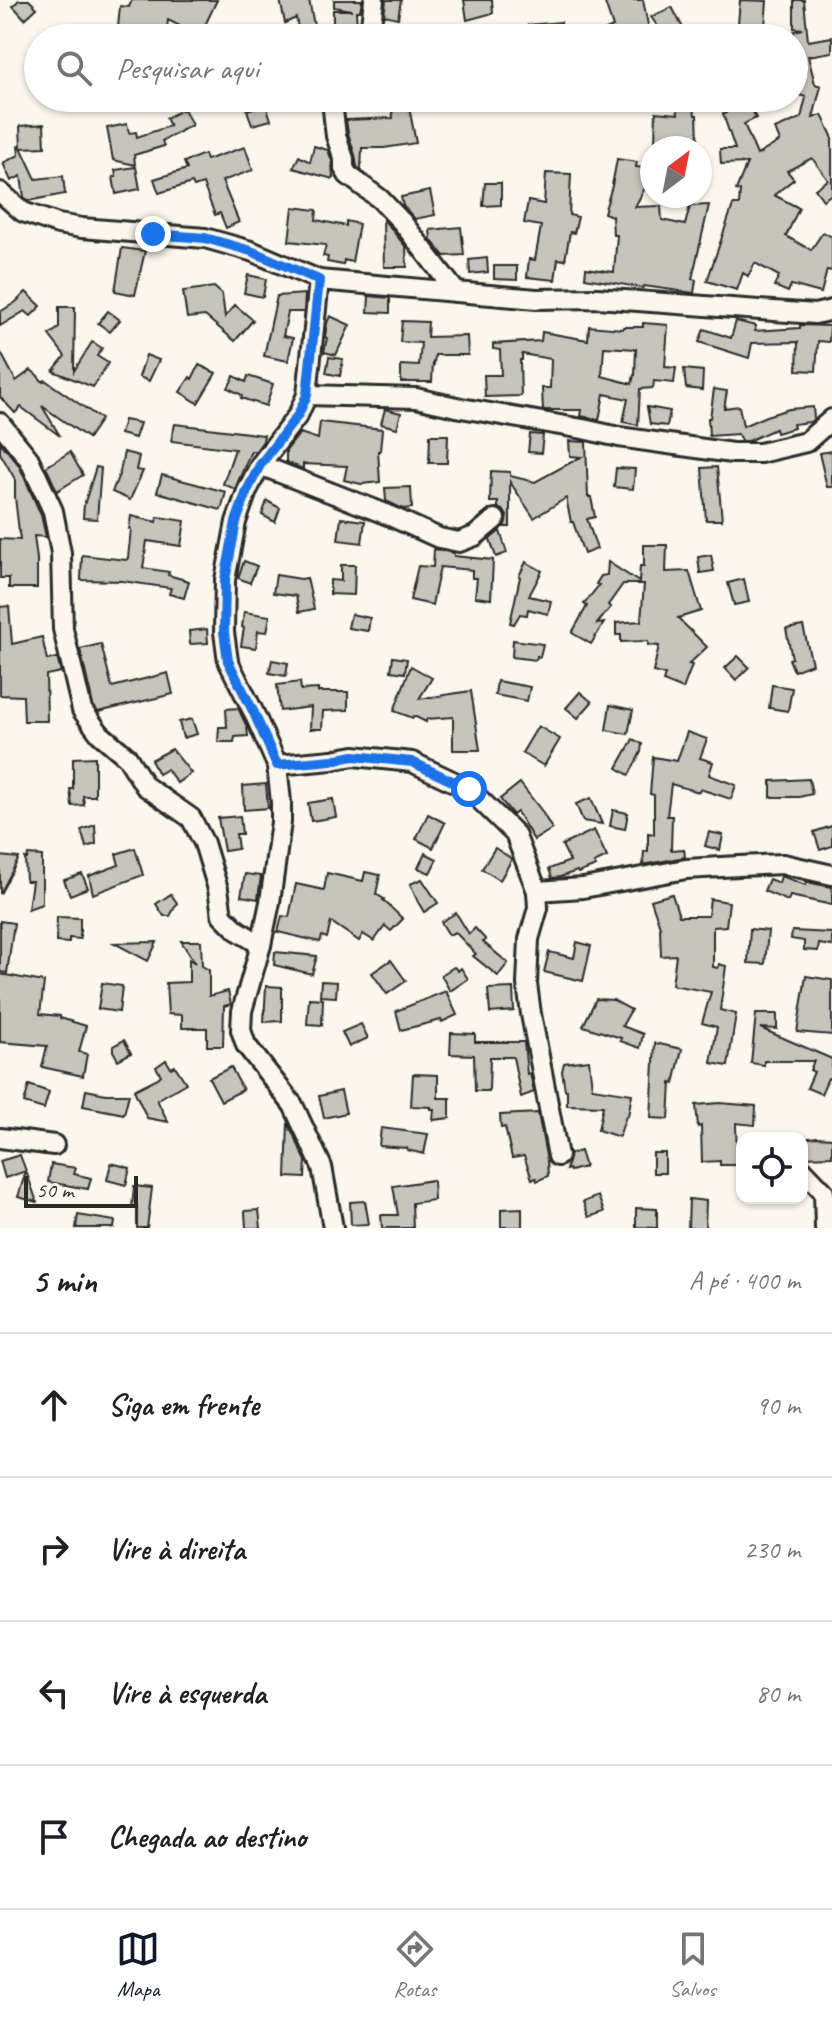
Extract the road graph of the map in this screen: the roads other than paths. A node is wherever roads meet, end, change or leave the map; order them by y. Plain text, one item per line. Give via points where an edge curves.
1 (374, 0) edge
2 (373, 24) edge
3 (333, 112) edge
4 (0, 192) edge
5 (319, 280) junction
6 (456, 292) junction
7 (832, 310) edge
8 (307, 395) junction
9 (832, 419) edge
10 (0, 423) edge
11 (260, 465) junction
12 (495, 519) dead end
13 (277, 765) junction
14 (832, 875) edge
15 (537, 891) junction
16 (261, 945) junction
17 (0, 1138) edge
18 (54, 1145) dead end
19 (558, 1156) dead end
20 (808, 1175) edge
21 (333, 1228) edge
22 (825, 1228) edge

1 - 2 street
3 - 6 street via 348,175 402,222
4 - 5 street via 23,212 58,224 205,238
5 - 6 street
5 - 8 street
6 - 7 street via 815,314
8 - 9 street via 416,398 732,453 760,453 806,442
8 - 11 street
10 - 16 street via 29,459 53,511 61,553 63,629 82,710 127,757 145,786 191,818 204,843 222,915
11 - 12 street via 439,538 459,542
11 - 13 street via 236,522 225,580 224,632 228,661
13 - 15 street via 354,756 412,762 469,789 515,834
13 - 16 street via 281,822
14 - 15 street via 783,864 739,866
15 - 19 street via 527,984
16 - 21 street via 241,1030 246,1045 293,1105 322,1167
17 - 18 street
20 - 22 street via 824,1192

